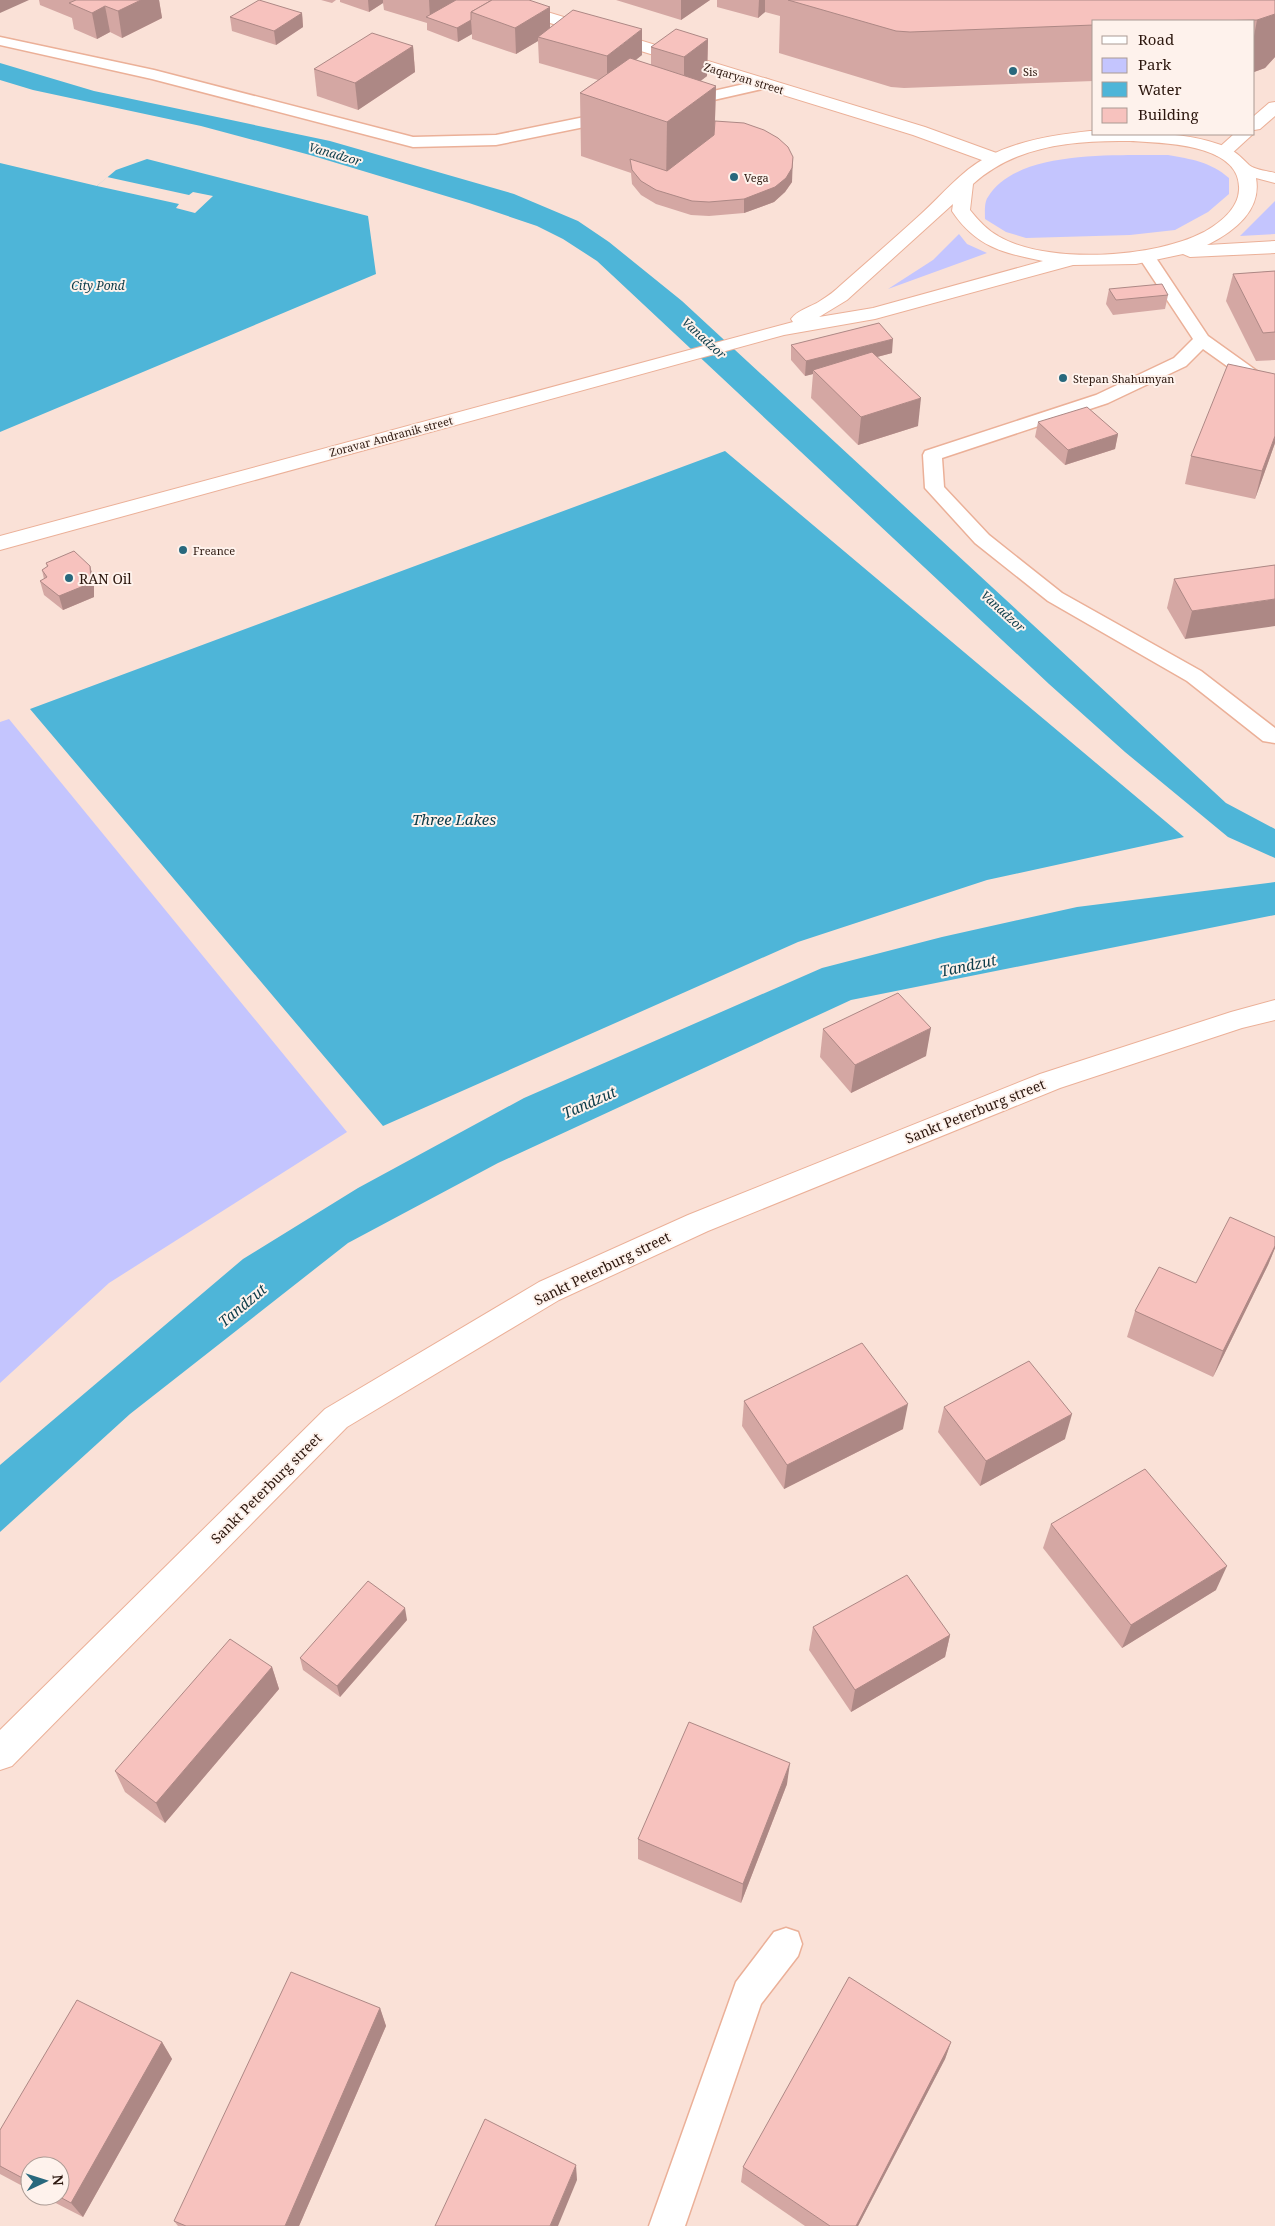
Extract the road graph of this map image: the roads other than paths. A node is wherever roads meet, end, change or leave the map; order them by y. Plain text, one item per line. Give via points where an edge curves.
1 (492, 0) edge
2 (0, 41) edge
3 (766, 84) junction
4 (669, 104) edge
5 (1275, 107) edge
6 (631, 112) edge
7 (1255, 124) edge
8 (1243, 135) edge
9 (1223, 152) junction
10 (996, 159) junction
11 (1245, 170) junction
12 (1275, 178) edge
13 (965, 180) junction
14 (1275, 247) edge
15 (1173, 251) junction
16 (1146, 256) junction
17 (1074, 259) junction
18 (782, 330) junction
19 (1202, 340) junction
20 (1275, 392) edge
21 (0, 543) edge
22 (1275, 736) edge
23 (1275, 1010) edge
24 (0, 1754) edge
25 (786, 1944) dead end
26 (668, 2226) edge

1 - 3 main road, Zaqaryan street
2 - 6 lane via 154,76 413,142 496,140
3 - 4 lane
3 - 10 main road, Zaqaryan street via 919,131
5 - 7 main road
8 - 9 main road
9 - 10 main road via 1159,138 1100,135 1028,148
9 - 11 main road via 1237,160
10 - 13 main road
11 - 12 main road
11 - 15 main road via 1250,187 1248,200 1241,210 1211,236
13 - 17 main road via 961,211 976,229 995,242 1023,251
13 - 18 main road via 915,230 832,302
14 - 15 main road
15 - 16 main road
16 - 17 main road
16 - 19 lane
17 - 18 main road via 875,314
18 - 21 main road, Zoravar Andranik street
19 - 20 lane
19 - 22 lane via 1180,362 1102,399 932,455 935,488 982,539 1056,597 1194,676
23 - 24 main road, Sankt Peterburg street via 1050,1081 698,1223 549,1291 336,1418
25 - 26 lane via 748,1994

